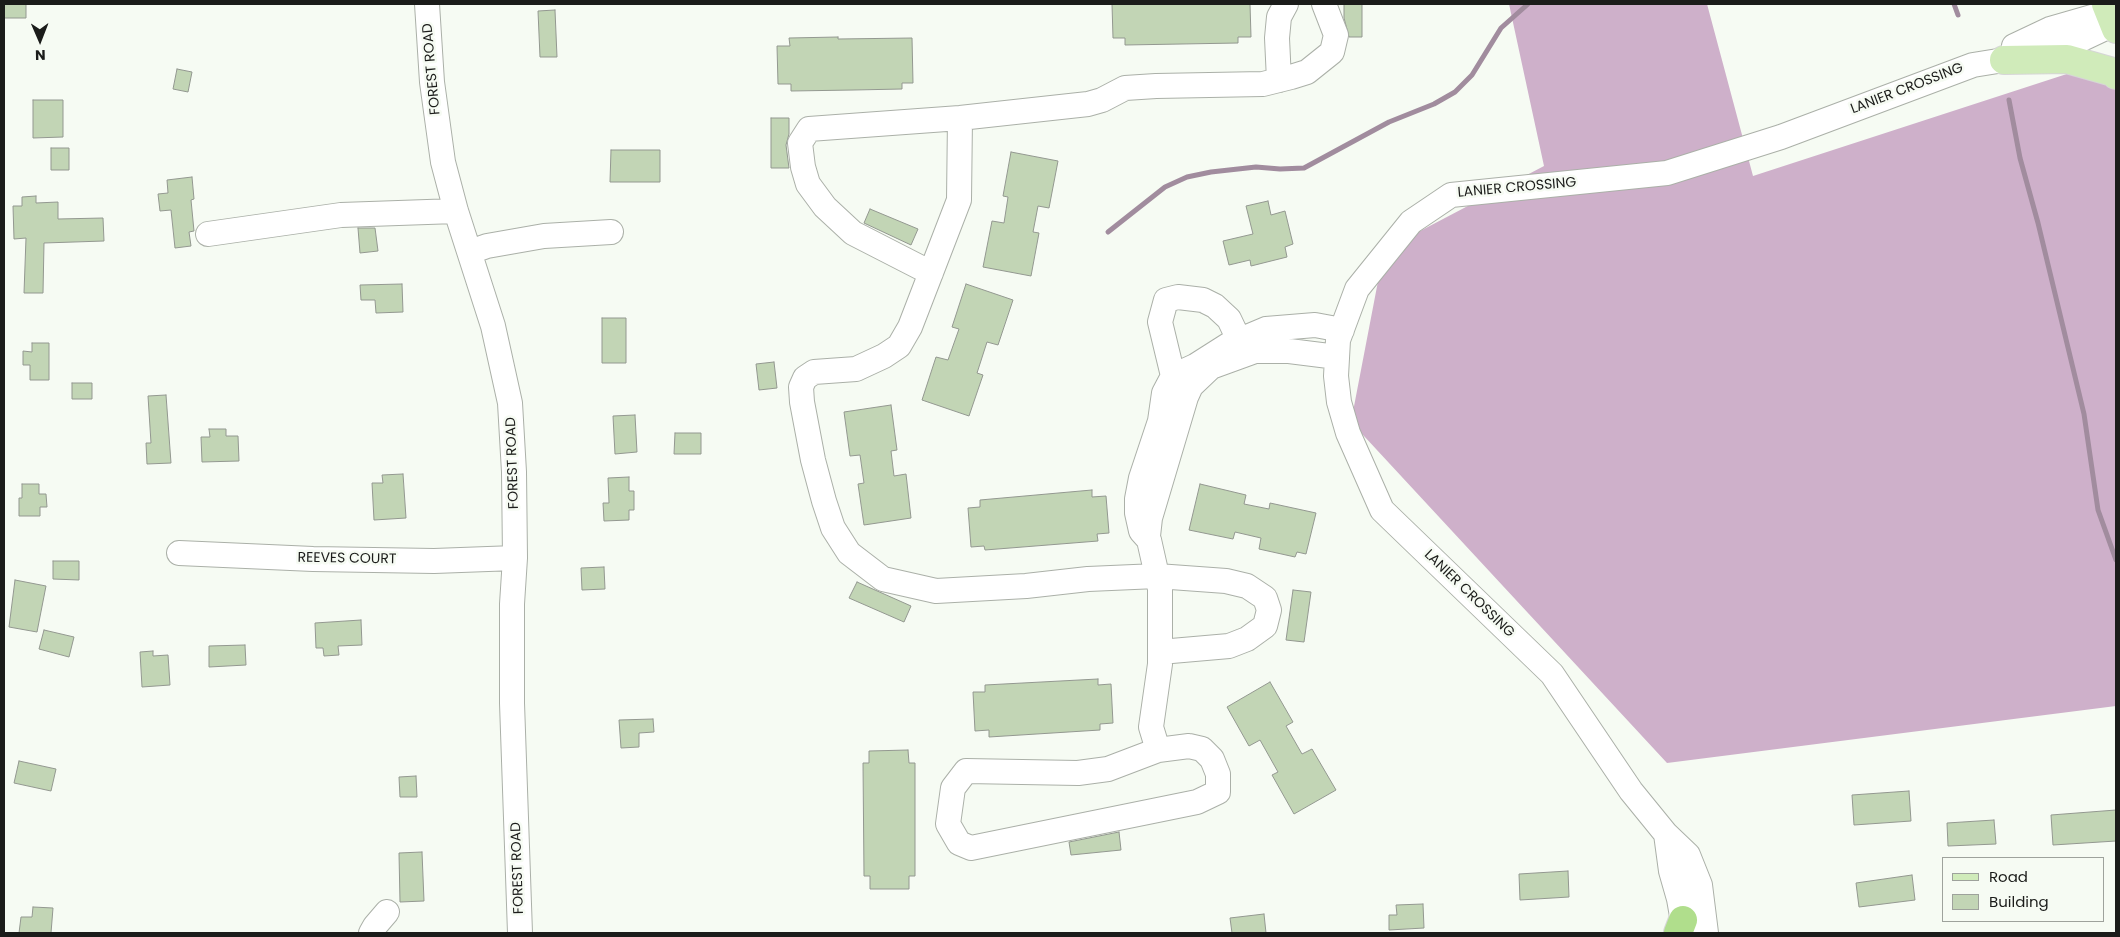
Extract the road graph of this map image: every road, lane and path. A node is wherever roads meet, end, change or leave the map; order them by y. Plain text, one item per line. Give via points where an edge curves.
1 (427, 4) edge
2 (1286, 4) edge
3 (1324, 4) edge
4 (2111, 17) edge
5 (2004, 60) junction
6 (2116, 75) edge
7 (1279, 80) junction
8 (960, 118) junction
9 (456, 211) junction
10 (611, 232) dead end
11 (208, 234) dead end
12 (470, 252) junction
13 (931, 274) junction
14 (1342, 330) junction
15 (1239, 340) junction
16 (1337, 357) junction
17 (1173, 376) junction
18 (1148, 538) junction
19 (179, 553) dead end
20 (515, 558) junction
21 (1157, 576) junction
22 (1160, 652) junction
23 (1158, 750) junction
24 (387, 912) dead end
25 (1688, 930) edge
26 (371, 933) edge
27 (520, 933) edge

1 - 9 street, FOREST ROAD via 436,114 443,162
2 - 7 street via 1279,17
3 - 7 street via 1336,35 1332,52 1307,72
4 - 5 street, LANIER CROSSING via 2078,40
5 - 6 main road via 2067,59
5 - 14 street, LANIER CROSSING via 1973,64 1781,137 1667,174 1451,194 1411,222 1380,260 1357,289
7 - 8 street via 1263,84 1125,88 1088,104
8 - 13 street via 959,200
8 - 13 street via 809,129 800,143 802,167 808,184 825,207 853,233
9 - 11 street via 341,215
9 - 12 street, FOREST ROAD
10 - 12 street via 544,236
12 - 20 street, FOREST ROAD via 494,326 510,403
13 - 21 street via 910,327 898,346 856,369 814,372 805,378 801,387 807,433 824,501 834,528 849,553 883,579 936,591
14 - 15 street via 1315,324 1293,325 1266,329
14 - 16 street, LANIER CROSSING
15 - 17 street
15 - 17 street via 1229,319 1209,303 1178,297 1166,300 1160,322
16 - 18 street via 1255,351 1211,367 1191,386 1150,518
16 - 25 street, LANIER CROSSING via 1339,402 1348,433 1382,510 1552,674 1632,791 1666,834 1671,871
17 - 18 street via 1164,393 1160,421 1137,499 1141,531
18 - 21 street
19 - 20 street, REEVES COURT via 397,560
20 - 27 street, FOREST ROAD via 512,693
21 - 22 street
21 - 22 street via 1210,579 1247,586 1265,598 1270,610 1265,626 1247,639 1229,646
22 - 23 street via 1151,727
23 - 23 street via 1189,746 1202,749 1212,759 1218,774 1218,792 1197,802 971,848 959,843 948,824 953,788 966,771 1078,773 1108,769
24 - 26 street

